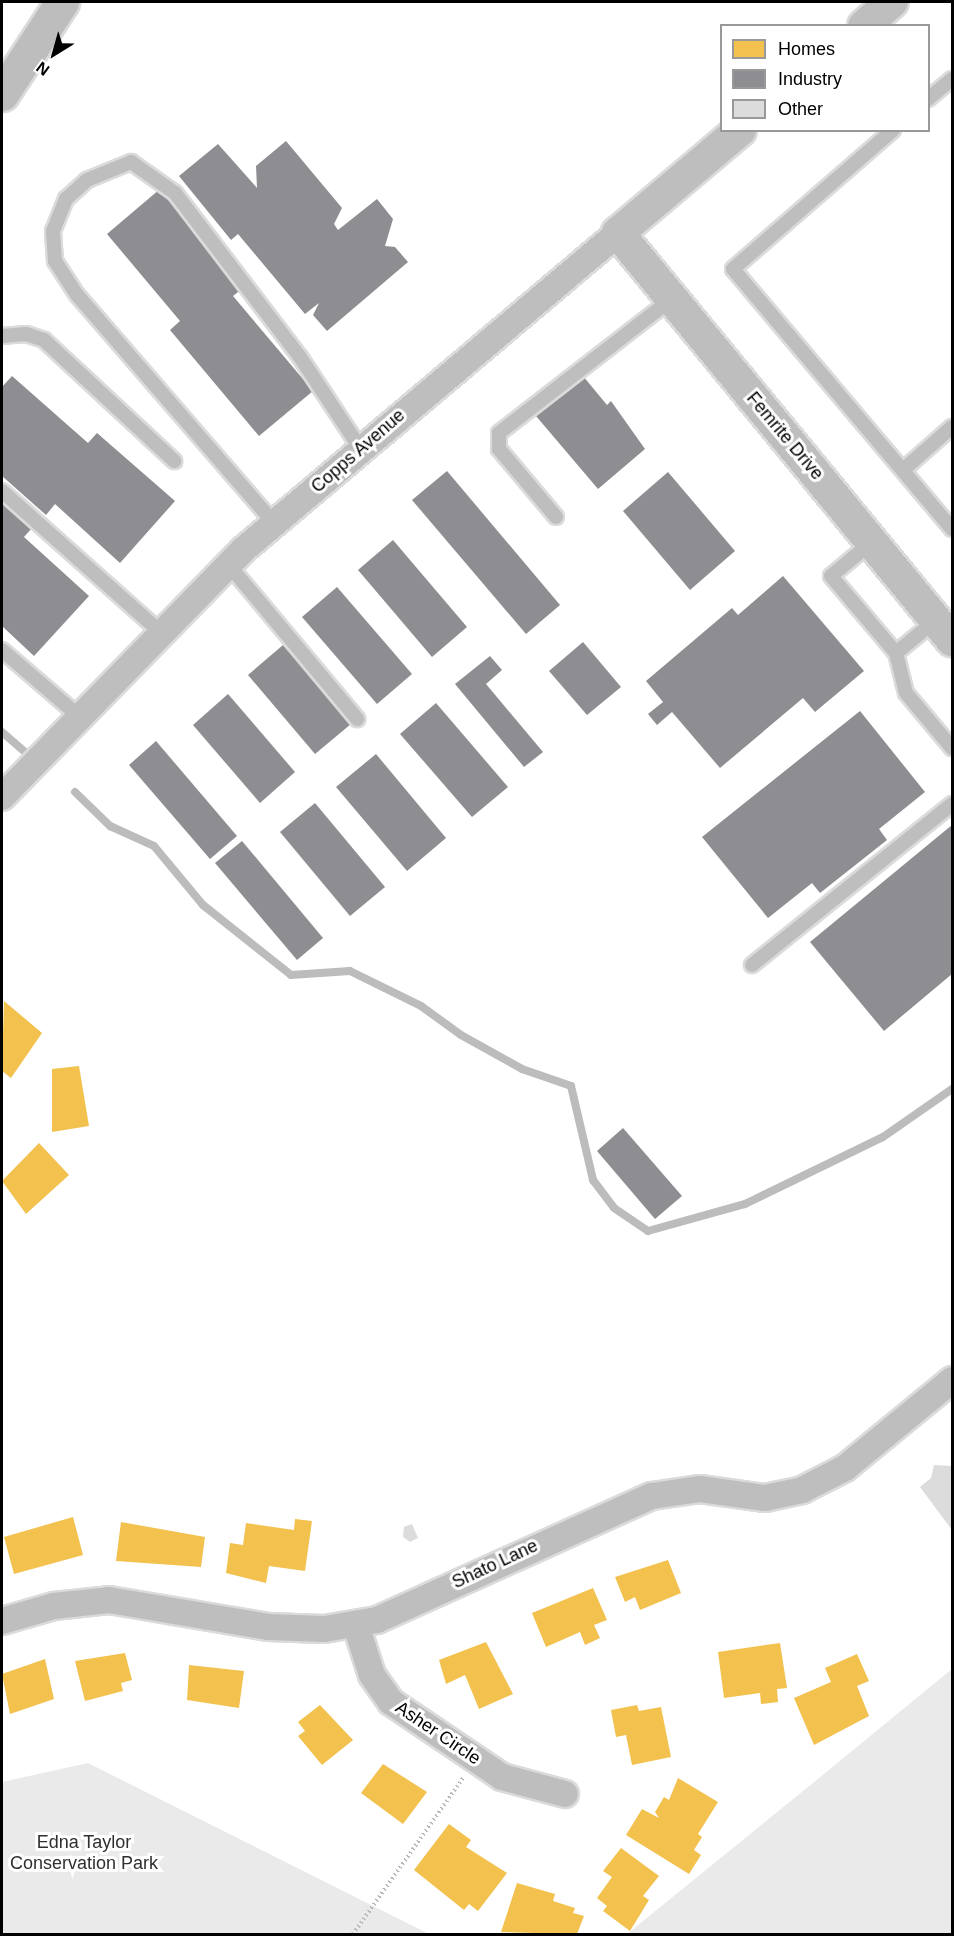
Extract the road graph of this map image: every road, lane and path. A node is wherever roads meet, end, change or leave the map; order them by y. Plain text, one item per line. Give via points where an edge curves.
1 (62, 2) edge
2 (87, 2) edge
3 (892, 2) edge
4 (866, 24) edge
5 (21, 64) junction
6 (952, 79) edge
7 (2, 94) edge
8 (930, 97) edge
9 (738, 132) edge
10 (891, 132) edge
11 (618, 233) junction
12 (672, 299) junction
13 (2, 336) edge
14 (952, 427) edge
15 (360, 448) junction
16 (174, 461) dead end
17 (903, 470) junction
18 (2, 491) edge
19 (556, 518) dead end
20 (274, 523) junction
21 (952, 529) edge
22 (872, 542) junction
23 (228, 564) junction
24 (944, 630) edge
25 (160, 632) junction
26 (2, 650) edge
27 (896, 653) junction
28 (81, 718) junction
29 (357, 719) dead end
30 (952, 747) edge
31 (2, 797) edge
32 (952, 804) edge
33 (752, 964) dead end
34 (952, 1380) edge
35 (2, 1620) edge
36 (356, 1625) junction
37 (476, 1760) junction
38 (565, 1794) dead end
39 (353, 1935) edge

1 - 5 main road
2 - 5 main road
3 - 4 street
5 - 7 main road
6 - 8 lane
9 - 11 street, Copps Avenue
10 - 17 lane via 733,268
11 - 12 street, Femrite Drive
11 - 15 street, Copps Avenue
12 - 19 lane via 499,432 499,449
12 - 22 street, Femrite Drive
13 - 16 lane via 26,334 44,340
14 - 17 lane
15 - 20 street, Copps Avenue
15 - 20 lane via 300,357 175,193 131,162 87,180 62,210 53,231 55,261 76,296
17 - 21 lane
18 - 25 lane
20 - 23 street, Copps Avenue
22 - 24 street, Femrite Drive
22 - 27 lane via 831,576
23 - 25 street, Copps Avenue
23 - 29 lane
24 - 27 lane
25 - 28 street, Copps Avenue
26 - 28 lane
27 - 30 lane via 906,693
28 - 31 street, Copps Avenue
32 - 33 lane
34 - 36 street, Shato Lane via 844,1468 802,1490 765,1498 700,1489 652,1496
35 - 36 street, Shato Lane via 54,1606 109,1600 268,1627
36 - 37 street, Asher Circle via 372,1676 391,1702
37 - 38 street, Asher Circle via 518,1784
37 - 39 path

